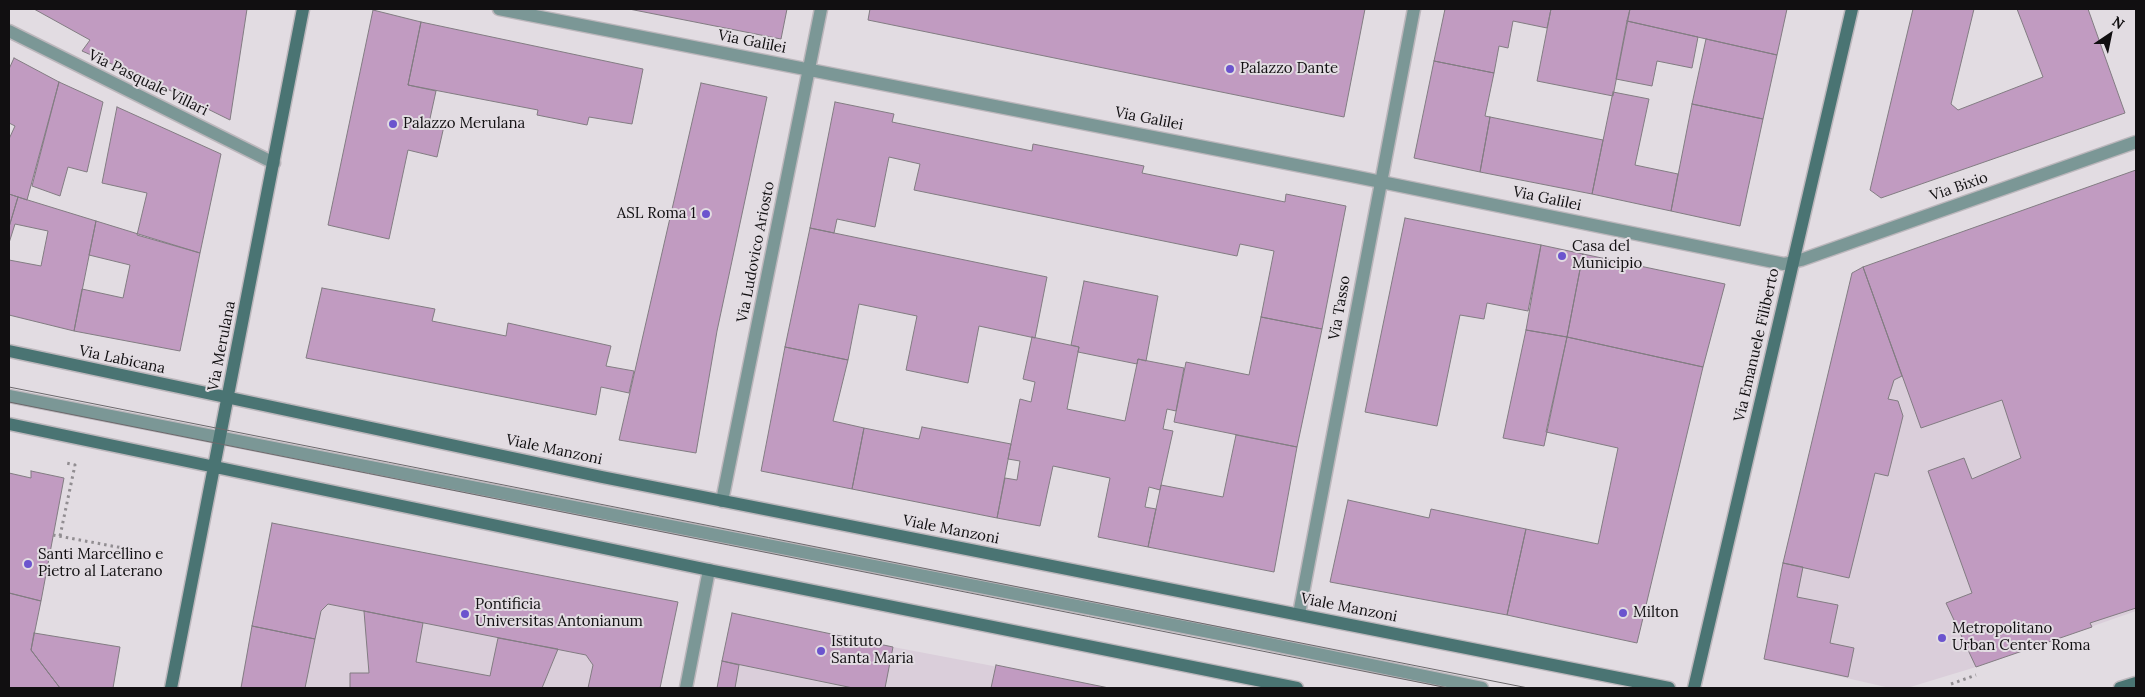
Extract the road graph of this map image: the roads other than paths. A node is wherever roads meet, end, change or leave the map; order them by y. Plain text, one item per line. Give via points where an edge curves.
1 (303, 9) edge
2 (499, 9) edge
3 (821, 9) edge
4 (1414, 9) edge
5 (1852, 9) edge
6 (9, 31) edge
7 (809, 69) junction
8 (2136, 142) edge
9 (274, 163) junction
10 (1381, 182) junction
11 (1793, 263) junction
12 (9, 351) edge
13 (9, 396) edge
14 (228, 398) junction
15 (9, 424) edge
16 (221, 437) junction
17 (216, 466) junction
18 (722, 501) junction
19 (709, 570) junction
20 (1299, 614) junction
21 (2136, 683) edge
22 (1271, 686) edge
23 (171, 688) edge
24 (686, 688) edge
25 (1297, 688) edge
26 (1482, 688) edge
27 (1669, 688) edge
28 (1694, 688) edge
29 (2120, 688) edge

1 - 9 main road, Via Merulana
2 - 7 street, Via Galilei
3 - 7 street, Via Ludovico Ariosto
4 - 10 street, Via Tasso
5 - 11 main road, Via Emanuele Filiberto
6 - 9 street, Via Pasquale Villari
7 - 10 street, Via Galilei
7 - 18 street, Via Ludovico Ariosto
8 - 11 street, Via Bixio
9 - 14 main road, Via Merulana
10 - 11 street, Via Galilei via 1784,264
10 - 20 street, Via Tasso
11 - 28 main road, Via Emanuele Filiberto
12 - 14 main road, Via Labicana
13 - 16 street via 176,431
14 - 16 main road, Via Merulana
14 - 18 main road, Viale Manzoni
15 - 17 main road
16 - 17 main road, Via Merulana
16 - 26 street
17 - 19 main road
17 - 23 main road, Via Merulana
18 - 20 main road, Viale Manzoni
19 - 22 main road
19 - 24 street
20 - 27 main road, Viale Manzoni
21 - 29 main road
22 - 25 main road

